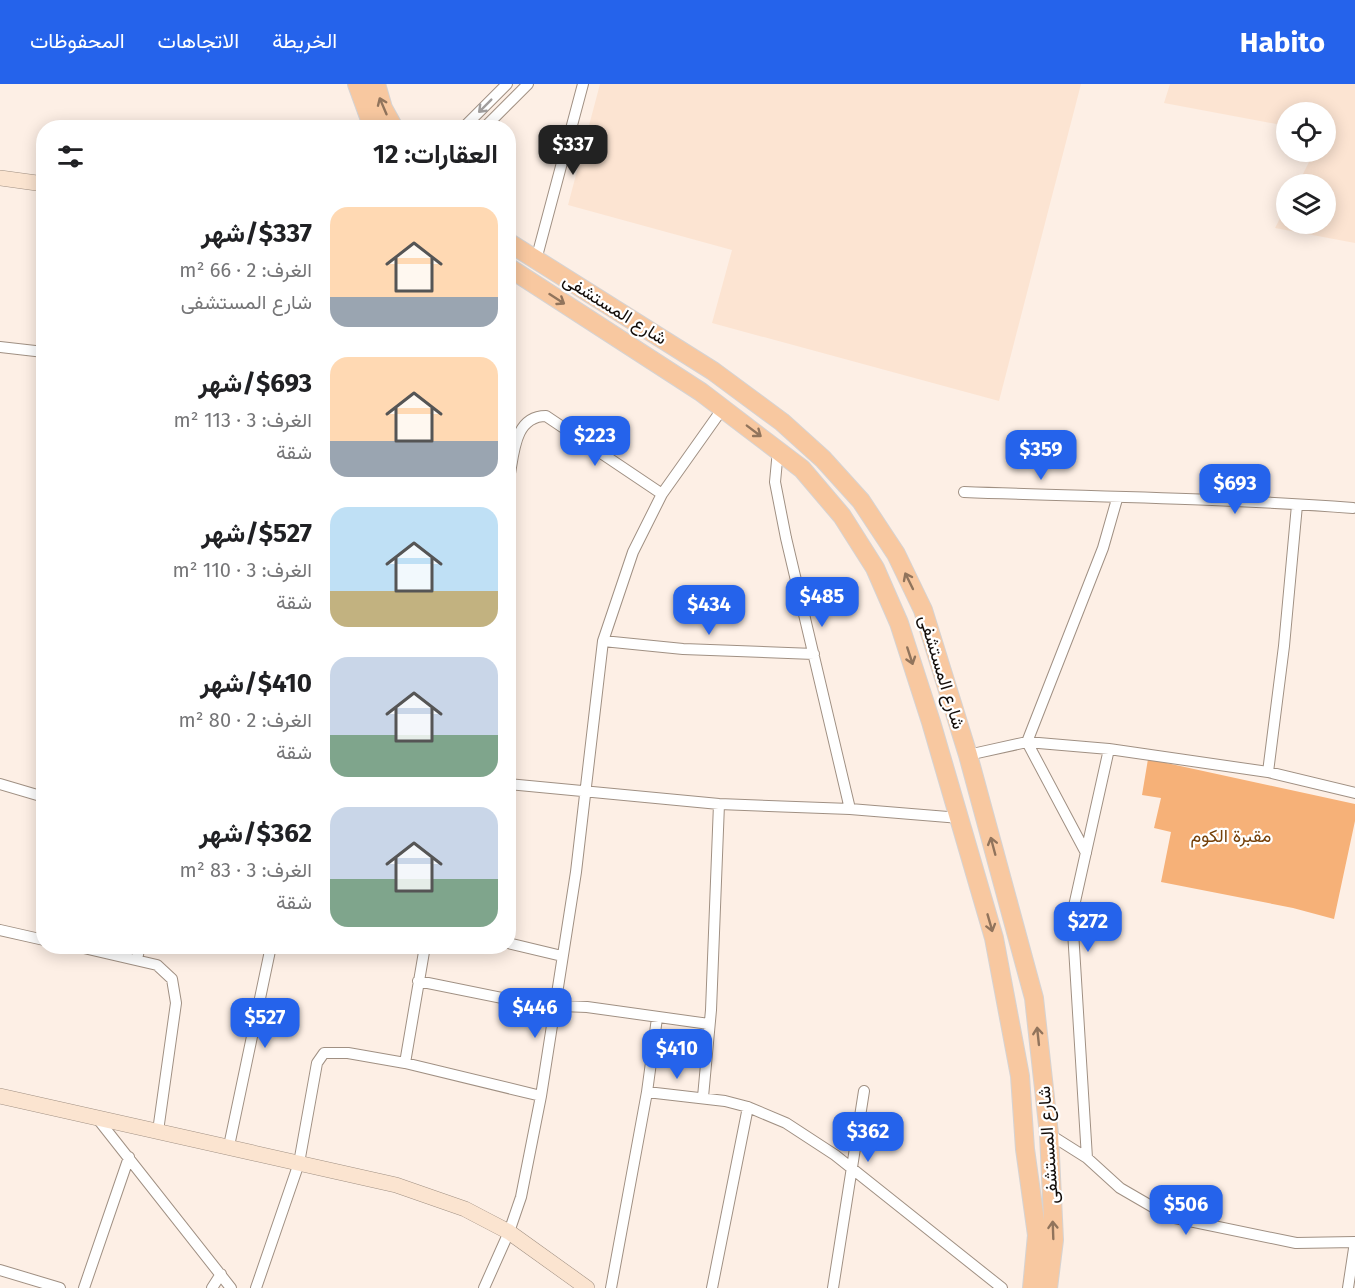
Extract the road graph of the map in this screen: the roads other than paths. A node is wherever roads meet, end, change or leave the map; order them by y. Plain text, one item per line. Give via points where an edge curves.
1 (357, 84) edge
2 (376, 84) edge
3 (507, 84) edge
4 (528, 84) edge
5 (583, 84) edge
6 (370, 120) edge
7 (390, 120) edge
8 (471, 120) edge
9 (492, 120) edge
10 (0, 178) edge
11 (36, 183) edge
12 (516, 247) edge
13 (536, 260) junction
14 (516, 272) edge
15 (0, 347) edge
16 (36, 351) edge
17 (723, 408) junction
18 (516, 443) edge
19 (778, 450) junction
20 (964, 492) dead end
21 (662, 494) junction
22 (1117, 499) junction
23 (1297, 505) junction
24 (1353, 508) dead end
25 (603, 641) junction
26 (814, 654) junction
27 (1027, 742) junction
28 (1109, 749) junction
29 (968, 755) junction
30 (1268, 772) junction
31 (0, 784) edge
32 (516, 785) edge
33 (586, 790) junction
34 (1355, 793) edge
35 (36, 795) edge
36 (719, 804) junction
37 (850, 809) junction
38 (960, 818) junction
39 (1086, 853) junction
40 (0, 930) edge
41 (36, 938) edge
42 (516, 945) edge
43 (113, 954) edge
44 (138, 954) edge
45 (269, 954) edge
46 (422, 954) edge
47 (562, 956) junction
48 (137, 959) junction
49 (417, 981) junction
50 (554, 1005) junction
51 (657, 1018) junction
52 (709, 1024) junction
53 (405, 1063) junction
54 (864, 1091) dead end
55 (647, 1092) junction
56 (0, 1096) edge
57 (541, 1096) junction
58 (703, 1097) junction
59 (748, 1107) junction
60 (97, 1118) junction
61 (158, 1131) junction
62 (1049, 1134) junction
63 (229, 1146) junction
64 (129, 1157) junction
65 (1087, 1158) junction
66 (299, 1163) junction
67 (852, 1168) junction
68 (509, 1232) junction
69 (1355, 1242) edge
70 (0, 1270) edge
71 (221, 1274) junction
72 (60, 1288) edge
73 (84, 1288) edge
74 (212, 1288) edge
75 (231, 1288) edge
76 (256, 1288) edge
77 (484, 1288) edge
78 (587, 1288) edge
79 (611, 1288) edge
80 (712, 1288) edge
81 (833, 1288) edge
82 (1002, 1288) edge
83 (1032, 1288) edge
84 (1048, 1288) edge
85 (1348, 1288) edge

1 - 6 main road
7 -> 2 main road
3 -> 8 street
4 - 9 street
5 - 13 street
10 - 11 street
12 - 13 main road, شارع المستشفى
29 -> 13 main road, شارع المستشفى via 923,610 896,554 861,501 798,436 714,371
14 -> 17 main road, شارع المستشفى
15 - 16 street
17 -> 19 main road, شارع المستشفى
17 - 21 street
18 - 21 street via 518,433 532,418 546,416
19 - 26 street via 775,482
19 -> 38 main road, شارع المستشفى via 802,470 842,516 875,568 899,623
20 - 22 street
21 - 25 street via 633,552
22 - 23 street
22 - 27 street via 1103,548
23 - 24 street
23 - 30 street
25 - 26 street via 683,649
25 - 33 street
26 - 37 street
27 - 28 street
27 - 29 street
27 - 39 street
28 - 30 street
28 - 39 street
62 -> 29 main road, شارع المستشفى via 1034,998
30 - 34 street
31 - 35 street
32 - 33 street
33 - 36 street
33 - 47 street
36 - 37 street
36 - 52 street
37 - 38 street
38 -> 83 main road, شارع المستشفى via 994,938 1020,1076 1036,1234
39 - 65 street via 1072,915
40 - 41 street
42 - 47 street
43 - 48 street
44 - 48 street
45 - 63 street
46 - 49 street
47 - 50 street
48 - 61 street via 163,969 175,986 175,1013
49 - 50 street via 536,1005
49 - 53 street
50 - 51 street
50 - 57 street
51 - 52 street
51 - 55 street
52 - 58 street
53 - 57 street
53 - 66 street via 329,1052 319,1057
54 - 67 street
55 - 58 street
55 - 79 street
56 - 60 street
57 - 68 street via 521,1197
58 - 59 street
59 - 67 street via 814,1139
59 - 80 street
60 - 61 street
60 - 64 street
61 - 63 street
62 - 65 street
84 -> 62 main road, شارع المستشفى via 1054,1240
63 - 66 street
64 - 71 street
64 - 73 street
65 - 69 street via 1120,1188 1170,1217 1296,1243
66 - 68 street via 396,1185 465,1209
66 - 76 street
67 - 81 street
67 - 82 street
68 - 77 street
68 - 78 street
69 - 85 street
70 - 72 street
71 - 74 street
71 - 75 street

